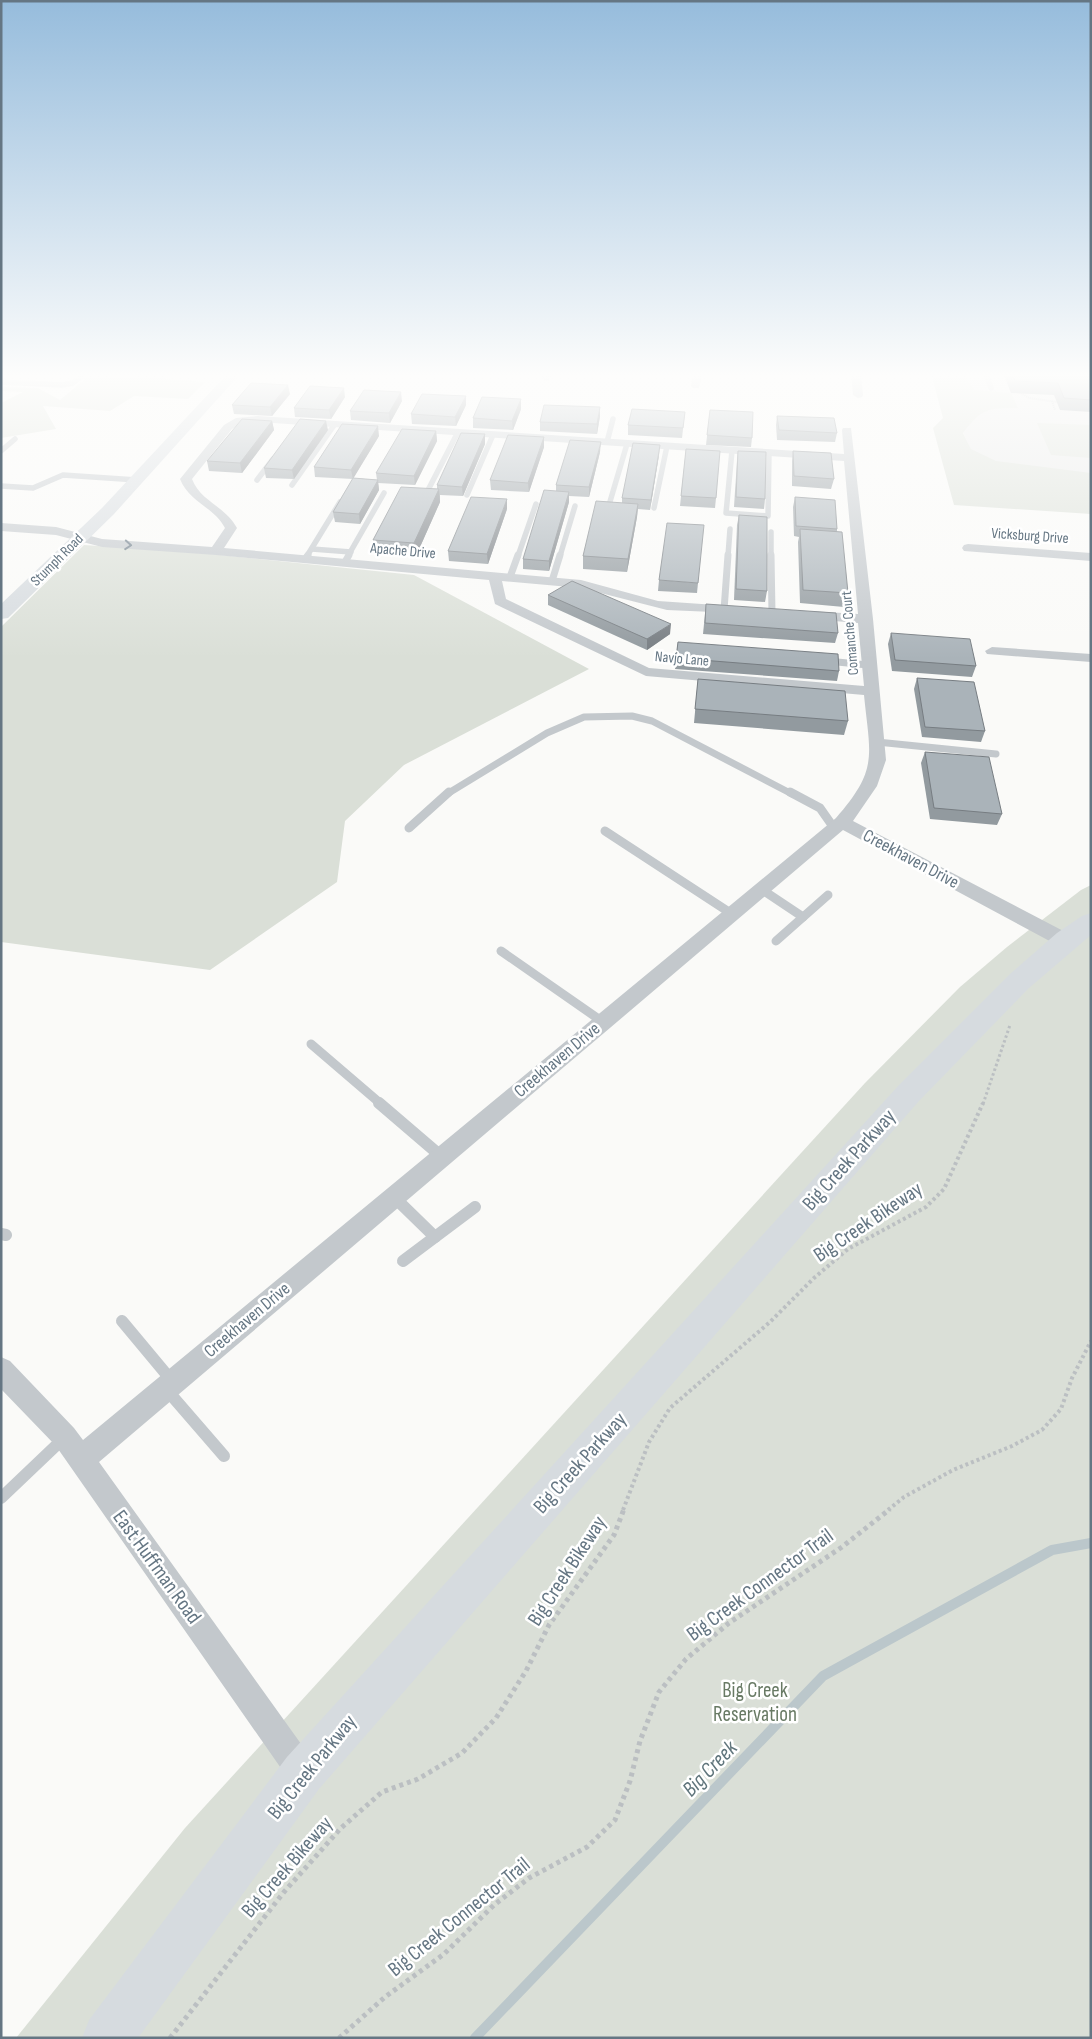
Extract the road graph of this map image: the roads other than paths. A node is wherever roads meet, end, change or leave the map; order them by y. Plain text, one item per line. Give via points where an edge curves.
1 (148, 468) edge
2 (195, 468) edge
3 (266, 468) edge
4 (304, 468) edge
5 (439, 468) edge
6 (479, 468) edge
7 (620, 468) edge
8 (662, 468) edge
9 (730, 468) edge
10 (769, 468) edge
11 (851, 468) edge
12 (137, 480) junction
13 (257, 480) dead end
14 (292, 485) edge
15 (1, 486) edge
16 (427, 492) edge
17 (384, 493) dead end
18 (467, 495) edge
19 (342, 498) edge
20 (536, 504) dead end
21 (609, 505) edge
22 (575, 506) dead end
23 (654, 508) edge
24 (1, 527) edge
25 (730, 529) dead end
26 (771, 532) dead end
27 (1, 536) edge
28 (80, 537) junction
29 (219, 546) junction
30 (968, 548) dead end
31 (308, 554) junction
32 (348, 557) junction
33 (1091, 557) edge
34 (495, 576) junction
35 (510, 577) junction
36 (552, 581) junction
37 (724, 610) junction
38 (743, 611) edge
39 (772, 613) edge
40 (1, 614) edge
41 (800, 615) edge
42 (866, 619) junction
43 (992, 651) dead end
44 (1091, 658) edge
45 (820, 660) edge
46 (868, 664) junction
47 (872, 691) junction
48 (877, 742) junction
49 (996, 754) dead end
50 (838, 825) junction
51 (409, 828) dead end
52 (605, 831) dead end
53 (761, 889) junction
54 (828, 895) dead end
55 (732, 914) junction
56 (802, 917) junction
57 (1077, 931) edge
58 (776, 941) dead end
59 (501, 951) dead end
60 (603, 1022) junction
61 (311, 1044) dead end
62 (442, 1157) junction
63 (394, 1197) junction
64 (475, 1207) dead end
65 (435, 1237) junction
66 (403, 1261) dead end
67 (122, 1321) dead end
68 (1, 1370) edge
69 (169, 1386) junction
70 (73, 1448) junction
71 (224, 1456) dead end
72 (1, 1498) edge
73 (303, 1772) junction
74 (107, 2038) edge

1 - 12 street, Stumph Road
2 - 29 street via 186,479 187,486 195,496 227,519 231,528
3 - 13 lane
4 - 14 lane
5 - 16 lane
6 - 18 lane
7 - 21 lane
8 - 23 lane
9 - 10 lane via 726,513 768,516
11 - 42 street, Comanche Court
12 - 15 lane via 63,475 34,488
12 - 28 street, Stumph Road
17 - 32 lane
19 - 31 lane
20 - 35 lane
22 - 36 lane
24 - 28 street, Apache Drive via 56,531
25 - 37 lane
26 - 39 lane
27 - 28 street via 46,540
28 - 29 street, Apache Drive via 102,543
28 - 40 street, Stumph Road
29 - 31 street, Apache Drive
30 - 33 street, Vicksburg Drive
31 - 32 street, Apache Drive
32 - 34 street, Apache Drive
34 - 35 street, Apache Drive
34 - 47 street, Navjo Lane via 500,601 646,672
35 - 36 street, Apache Drive
36 - 37 street, Apache Drive via 601,587 635,600 661,605
37 - 38 street, Apache Drive
41 - 42 street
42 - 46 street, Comanche Court
43 - 44 street
45 - 46 lane
46 - 47 street, Comanche Court
47 - 48 street, Comanche Court
48 - 49 lane
48 - 50 street, Comanche Court via 875,777 864,796
50 - 51 lane via 820,808 652,721 608,715 584,717 547,733 447,794
50 - 53 street, Creekhaven Drive
50 - 57 street, Creekhaven Drive
52 - 55 lane
53 - 55 street, Creekhaven Drive
53 - 56 lane
54 - 56 lane
55 - 60 street, Creekhaven Drive
56 - 58 lane
57 - 73 street, Big Creek Parkway via 1004,997 909,1093
59 - 60 lane
60 - 62 street, Creekhaven Drive
61 - 62 lane
62 - 63 street, Creekhaven Drive
63 - 65 lane
63 - 69 street, Creekhaven Drive
64 - 65 lane
65 - 66 lane
67 - 69 lane
68 - 70 street, East Huffman Road
69 - 70 street, Creekhaven Drive
69 - 71 lane
70 - 72 lane
70 - 73 street, East Huffman Road
73 - 74 street, Big Creek Parkway

